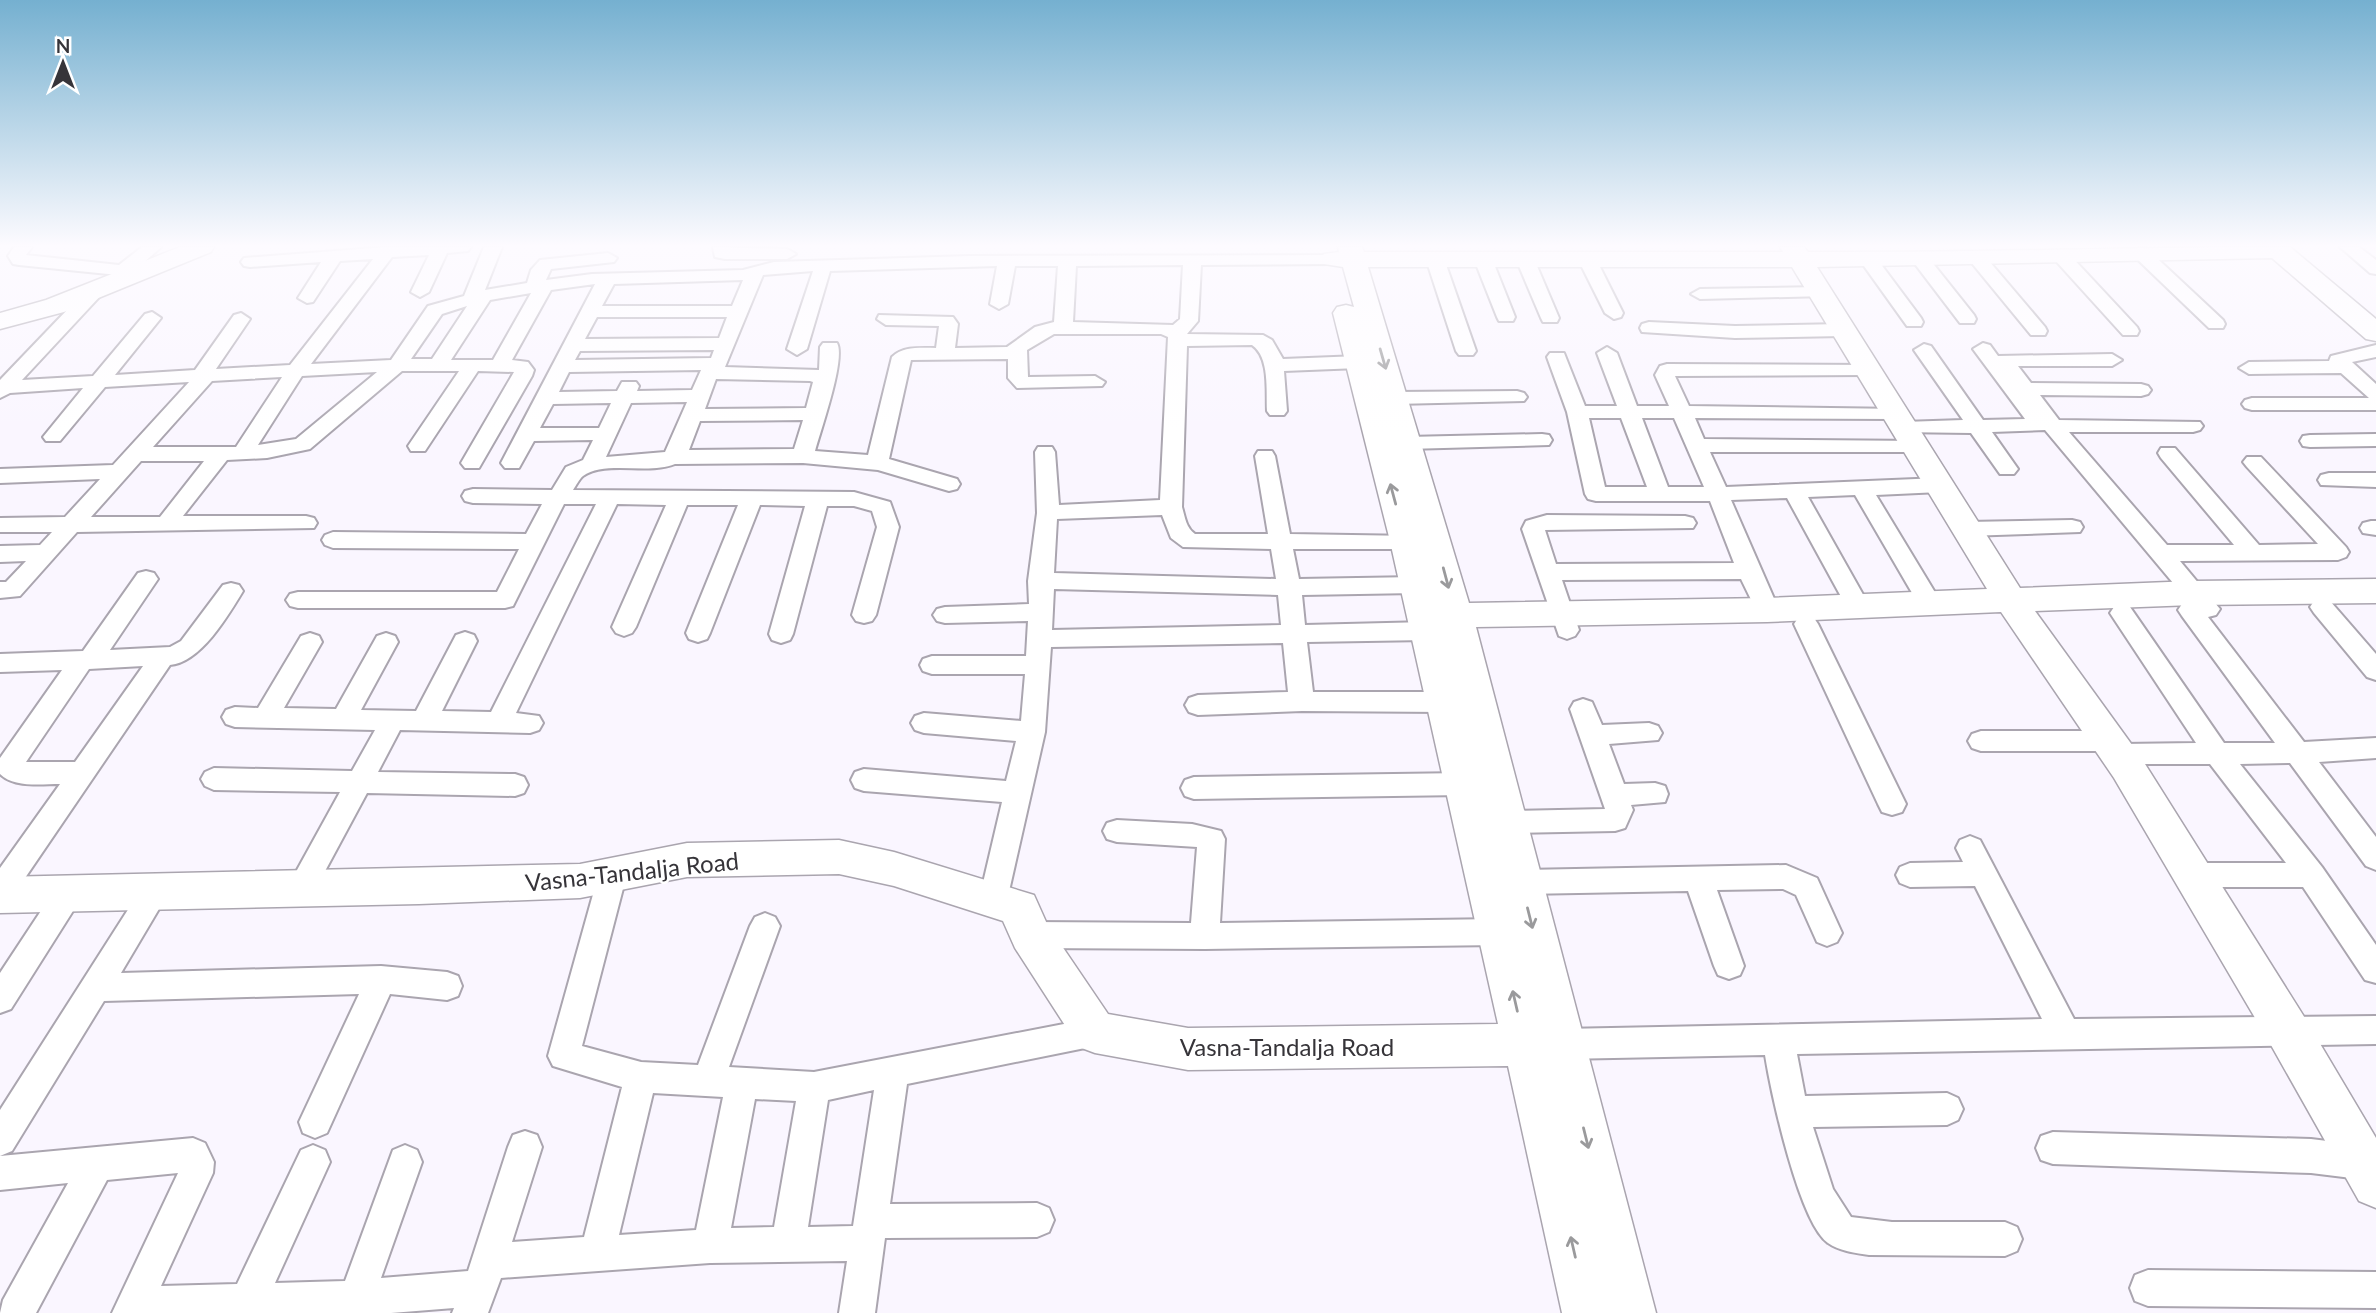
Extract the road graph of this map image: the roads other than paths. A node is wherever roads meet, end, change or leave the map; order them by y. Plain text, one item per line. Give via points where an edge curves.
1 (47, 308) edge
2 (79, 308) edge
3 (344, 308) edge
4 (441, 308) edge
5 (472, 308) edge
6 (529, 308) edge
7 (592, 308) edge
8 (739, 308) edge
9 (810, 308) edge
10 (1061, 308) edge
11 (1190, 308) edge
12 (1350, 308) edge
13 (1362, 308) edge
14 (1452, 308) edge
15 (1502, 308) edge
16 (1548, 308) edge
17 (1612, 308) edge
18 (1830, 308) edge
19 (1904, 308) edge
20 (1959, 308) edge
21 (2019, 308) edge
22 (2109, 308) edge
23 (2199, 308) edge
24 (2347, 308) edge
25 (591, 311) junction
26 (737, 312) junction
27 (1614, 313) dead end
28 (1506, 317) dead end
29 (1550, 317) dead end
30 (152, 318) dead end
31 (241, 319) dead end
32 (886, 319) dead end
33 (1968, 319) dead end
34 (0, 321) edge
35 (1914, 322) dead end
36 (2216, 324) dead end
37 (1063, 328) junction
38 (1649, 328) dead end
39 (1843, 330) junction
40 (2038, 331) dead end
41 (2130, 331) dead end
42 (2376, 333) edge
43 (1177, 336) junction
44 (573, 345) junction
45 (830, 347) dead end
46 (797, 349) dead end
47 (1983, 349) dead end
48 (1924, 350) dead end
49 (1018, 351) junction
50 (1466, 351) dead end
51 (2376, 351) edge
52 (1608, 353) dead end
53 (945, 354) junction
54 (1556, 357) dead end
55 (2112, 359) dead end
56 (717, 360) junction
57 (1359, 362) junction
58 (1274, 363) junction
59 (500, 364) junction
60 (397, 365) junction
61 (439, 365) junction
62 (473, 365) junction
63 (638, 365) junction
64 (562, 366) junction
65 (2344, 367) junction
66 (2249, 368) dead end
67 (1867, 369) junction
68 (296, 370) junction
69 (204, 375) junction
70 (822, 377) junction
71 (101, 381) junction
72 (1095, 382) dead end
73 (2, 389) edge
74 (2025, 389) junction
75 (2141, 390) dead end
76 (2376, 394) edge
77 (1517, 397) dead end
78 (546, 398) junction
79 (623, 398) junction
80 (1395, 398) junction
81 (2252, 404) dead end
82 (2376, 404) edge
83 (696, 406) junction
84 (1277, 411) dead end
85 (1577, 412) junction
86 (1628, 412) junction
87 (1680, 412) junction
88 (815, 414) junction
89 (2053, 426) junction
90 (2193, 426) dead end
91 (1978, 427) junction
92 (1904, 429) junction
93 (606, 434) junction
94 (526, 436) junction
95 (53, 437) dead end
96 (1542, 440) dead end
97 (2376, 440) edge
98 (2310, 442) dead end
99 (1407, 443) junction
100 (1695, 445) junction
101 (418, 446) dead end
102 (233, 452) junction
103 (1045, 452) dead end
104 (2168, 453) dead end
105 (136, 454) junction
106 (803, 456) junction
107 (1265, 456) dead end
108 (668, 458) junction
109 (838, 459) junction
110 (2254, 462) dead end
111 (472, 463) dead end
112 (512, 463) dead end
113 (879, 463) junction
114 (592, 464) junction
115 (2007, 469) dead end
116 (120, 471) junction
117 (0, 476) edge
118 (2329, 480) dead end
119 (2376, 480) edge
120 (949, 484) dead end
121 (1940, 485) junction
122 (1861, 488) junction
123 (1794, 491) junction
124 (1660, 494) junction
125 (1718, 494) junction
126 (473, 496) dead end
127 (557, 498) junction
128 (609, 499) junction
129 (674, 499) junction
130 (824, 499) junction
131 (751, 500) junction
132 (1171, 507) junction
133 (1048, 513) junction
134 (306, 523) dead end
135 (1685, 523) dead end
136 (0, 525) edge
137 (165, 525) junction
138 (71, 526) junction
139 (2072, 527) dead end
140 (1967, 529) junction
141 (333, 540) dead end
142 (1281, 541) junction
143 (1406, 541) junction
144 (534, 542) junction
145 (47, 552) junction
146 (2253, 552) junction
147 (2158, 553) junction
148 (0, 554) edge
149 (1749, 571) junction
150 (1547, 572) junction
151 (146, 579) dead end
152 (1040, 581) junction
153 (1289, 587) junction
154 (231, 591) dead end
155 (2376, 591) edge
156 (4, 595) edge
157 (298, 600) dead end
158 (1930, 604) junction
159 (2197, 604) junction
160 (2376, 606) edge
161 (1858, 607) junction
162 (2322, 607) junction
163 (2016, 609) junction
164 (1767, 610) junction
165 (1039, 612) junction
166 (2122, 614) junction
167 (864, 615) dead end
168 (945, 615) dead end
169 (1435, 619) junction
170 (1564, 622) junction
171 (1806, 624) junction
172 (624, 627) dead end
173 (698, 633) dead end
174 (1293, 633) junction
175 (781, 634) dead end
176 (1038, 639) junction
177 (465, 641) dead end
178 (310, 642) dead end
179 (386, 642) dead end
180 (162, 658) junction
181 (86, 661) junction
182 (0, 663) edge
183 (1037, 664) junction
184 (932, 665) dead end
185 (2376, 670) edge
186 (1302, 701) junction
187 (1444, 702) junction
188 (1198, 705) dead end
189 (1583, 709) dead end
190 (235, 717) dead end
191 (265, 718) junction
192 (343, 719) junction
193 (393, 720) junction
194 (424, 721) junction
195 (499, 722) junction
196 (530, 723) dead end
197 (924, 723) dead end
198 (1032, 732) junction
199 (1649, 733) dead end
200 (1592, 735) junction
201 (1981, 741) dead end
202 (2114, 748) junction
203 (2376, 749) edge
204 (2217, 753) junction
205 (2298, 753) junction
206 (83, 773) junction
207 (214, 779) dead end
208 (864, 780) dead end
209 (358, 784) junction
210 (1464, 784) junction
211 (515, 785) dead end
212 (1194, 788) dead end
213 (1018, 793) junction
214 (1655, 794) dead end
215 (1614, 795) junction
216 (1892, 804) dead end
217 (1507, 822) junction
218 (1117, 831) dead end
219 (1970, 848) dead end
220 (2376, 858) edge
221 (613, 873) junction
222 (1984, 874) junction
223 (1910, 875) dead end
224 (2194, 875) junction
225 (2312, 876) junction
226 (1698, 878) junction
227 (1521, 882) junction
228 (300, 890) junction
229 (155, 892) junction
230 (0, 893) edge
231 (68, 894) junction
232 (993, 900) junction
233 (765, 926) dead end
234 (1499, 932) junction
235 (1827, 933) dead end
236 (1030, 935) junction
237 (1205, 936) junction
238 (1729, 966) dead end
239 (2376, 970) edge
240 (9, 972) edge
241 (381, 980) junction
242 (447, 986) dead end
243 (97, 987) junction
244 (0, 999) edge
245 (2287, 1030) junction
246 (2376, 1030) edge
247 (1095, 1032) junction
248 (2065, 1032) junction
249 (1779, 1041) junction
250 (1544, 1044) junction
251 (893, 1071) junction
252 (640, 1077) junction
253 (709, 1079) junction
254 (742, 1082) junction
255 (814, 1087) junction
256 (1947, 1109) dead end
257 (1794, 1112) junction
258 (315, 1122) dead end
259 (0, 1140) edge
260 (525, 1147) dead end
261 (2053, 1147) dead end
262 (313, 1161) dead end
263 (405, 1161) dead end
264 (98, 1163) junction
265 (2372, 1171) edge
266 (0, 1173) edge
267 (1037, 1220) dead end
268 (869, 1232) junction
269 (2005, 1239) dead end
270 (710, 1246) junction
271 (788, 1246) junction
272 (597, 1255) junction
273 (479, 1287) edge
274 (2148, 1288) dead end
275 (2376, 1290) edge
276 (354, 1306) edge
277 (245, 1307) edge
278 (132, 1309) edge
279 (16, 1313) edge
280 (857, 1313) edge
281 (1588, 1313) edge
282 (1630, 1313) edge

1 - 34 street
2 - 73 street
3 - 68 street
4 - 60 street
5 - 61 street
6 - 59 street
7 - 25 street
8 - 26 street
9 - 46 street
10 - 37 street
11 - 43 street via 1189,321
12 - 57 street
13 -> 80 street
14 - 50 street
15 - 28 street
16 - 29 street
17 - 27 street
18 - 39 street
19 - 35 street
20 - 33 street
21 - 40 street
22 - 41 street
23 - 36 street
24 - 42 street
25 - 26 street
25 - 44 street
26 - 56 street
30 - 71 street
31 - 69 street
32 - 53 street via 946,321
37 - 43 street via 1165,328
37 - 49 street via 1042,331
38 - 39 street
39 - 67 street
43 - 58 street via 1256,339 1265,344
43 - 132 street
44 - 56 street
44 - 64 street
45 - 70 street via 830,366
47 - 91 street via 2040,425
48 - 91 street
49 - 53 street
49 - 72 street via 1018,378 1024,384
51 - 65 street via 2342,357 2338,360
52 - 86 street
53 - 113 street via 902,358
54 - 85 street
55 - 74 street via 2004,360
56 - 63 street
56 - 70 street
56 - 83 street
57 - 58 street
143 -> 57 street
58 - 84 street
59 - 62 street
59 - 111 street via 516,364 524,370
60 - 61 street
60 - 68 street
60 - 102 street via 303,444
61 - 62 street
62 - 101 street
63 - 64 street
63 - 79 street
64 - 78 street
65 - 66 street
65 - 76 street
67 - 87 street via 1667,370
67 - 92 street
68 - 69 street
68 - 102 street
69 - 71 street
69 - 105 street
70 - 88 street
71 - 73 street
71 - 95 street
74 - 75 street
74 - 89 street
77 - 80 street
78 - 79 street
78 - 94 street
79 - 83 street
79 - 93 street
80 - 99 street
81 - 82 street
83 - 88 street
83 - 108 street via 678,451
85 - 86 street
85 - 124 street via 1596,494
86 - 87 street
86 - 124 street
87 - 92 street
87 - 100 street
88 - 106 street
89 - 90 street
89 - 147 street
91 - 92 street
91 - 115 street
92 - 100 street
92 - 121 street
93 - 94 street
93 - 114 street
94 - 112 street
96 - 99 street
97 - 98 street
99 -> 169 street
100 - 125 street
102 - 105 street
102 - 137 street
103 - 133 street
104 - 146 street
105 - 116 street
106 - 108 street
106 - 109 street
107 - 142 street
108 - 114 street
108 - 129 street
109 - 113 street
109 - 130 street
110 - 146 street via 2339,552
113 - 120 street
114 - 127 street via 574,472
116 - 117 street
116 - 138 street
118 - 119 street
121 - 122 street
121 - 140 street
122 - 123 street
122 - 158 street
123 - 125 street
123 - 161 street
124 - 125 street
125 - 149 street
126 - 127 street
127 - 128 street
127 - 144 street
128 - 129 street
128 - 195 street
129 - 131 street
129 - 172 street
130 - 131 street
130 - 167 street via 872,502 882,507 887,517
130 - 175 street
131 - 173 street
132 - 133 street
132 - 142 street via 1177,530 1191,542
133 - 152 street
134 - 137 street
135 - 150 street via 1539,523 1532,529
136 - 138 street
137 - 138 street
138 - 145 street
139 - 140 street
140 - 163 street
141 - 144 street
142 - 143 street
142 - 153 street
143 - 169 street
144 - 157 street via 505,600
145 - 148 street
145 - 156 street
146 - 147 street
147 - 159 street
149 - 150 street
149 - 164 street
150 - 170 street
151 - 181 street
152 - 153 street
152 - 165 street
153 - 169 street
153 - 174 street
154 - 180 street via 190,647
155 - 159 street
158 - 161 street
158 - 163 street
159 - 162 street
159 - 163 street
159 - 166 street
159 - 205 street
160 - 162 street
161 - 164 street
162 - 185 street
163 - 166 street
163 - 171 street
163 - 202 street
164 - 170 street
165 - 168 street
165 - 176 street
166 - 204 street
169 - 170 street
169 - 174 street
169 - 187 street
169 - 217 street
170 - 171 street
171 - 216 street
174 - 176 street
174 - 186 street
176 - 183 street
177 - 194 street
178 - 191 street
179 - 192 street
180 - 181 street
180 - 206 street
181 - 182 street
181 - 206 street via 9,766 18,773
183 - 184 street
183 - 198 street
186 - 187 street
186 - 188 street
187 - 210 street
189 - 200 street
190 - 191 street
191 - 192 street
192 - 193 street
193 - 194 street
193 - 209 street
194 - 195 street
195 - 196 street
197 - 198 street
198 - 213 street
199 - 200 street
200 - 215 street
201 - 202 street
202 - 204 street
202 - 224 street
203 - 205 street
204 - 205 street
204 - 225 street
205 - 220 street
206 - 230 street
207 - 209 street
208 - 213 street
209 - 211 street
209 - 228 street
210 - 212 street
210 - 234 street
213 - 232 street
214 - 215 street
215 - 217 street via 1619,810 1615,820
217 - 227 street
218 - 237 street via 1210,839
219 - 222 street
221 - 228 street, Vasna-Tandalja Road via 580,881
221 - 232 street, Vasna-Tandalja Road via 687,860 839,857
221 - 252 street via 564,1056
222 - 223 street
222 - 248 street
224 - 225 street
224 - 245 street
225 - 239 street
226 - 227 street
226 - 235 street via 1786,877 1807,887
226 - 238 street
227 -> 250 street
228 - 229 street, Vasna-Tandalja Road
229 - 231 street, Vasna-Tandalja Road
229 - 243 street
230 - 231 street, Vasna-Tandalja Road
231 - 240 street
232 - 236 street, Vasna-Tandalja Road via 1019,908
233 - 253 street
234 - 237 street
250 -> 234 street
236 - 237 street
236 - 247 street, Vasna-Tandalja Road
240 - 244 street
241 - 242 street
241 - 243 street
241 - 258 street
243 - 259 street
245 - 246 street
245 - 248 street
245 - 265 street
247 - 250 street, Vasna-Tandalja Road via 1188,1049
247 - 251 street
248 - 249 street
249 - 250 street
249 - 257 street via 1781,1069
281 -> 250 street
250 -> 282 street
251 - 255 street
251 - 268 street
252 - 253 street
252 - 272 street
253 - 254 street
254 - 255 street
254 - 270 street
255 - 271 street
256 - 257 street
257 - 269 street via 1822,1206 1840,1230 1860,1237
260 - 273 street
261 - 265 street via 2311,1156
262 - 277 street
263 - 276 street
264 - 266 street
264 - 278 street via 182,1154 193,1155 197,1163
264 - 279 street
267 - 268 street
268 - 271 street
268 - 280 street
270 - 271 street
270 - 272 street
272 - 273 street
273 - 276 street
274 - 275 street
276 - 277 street
277 - 278 street

